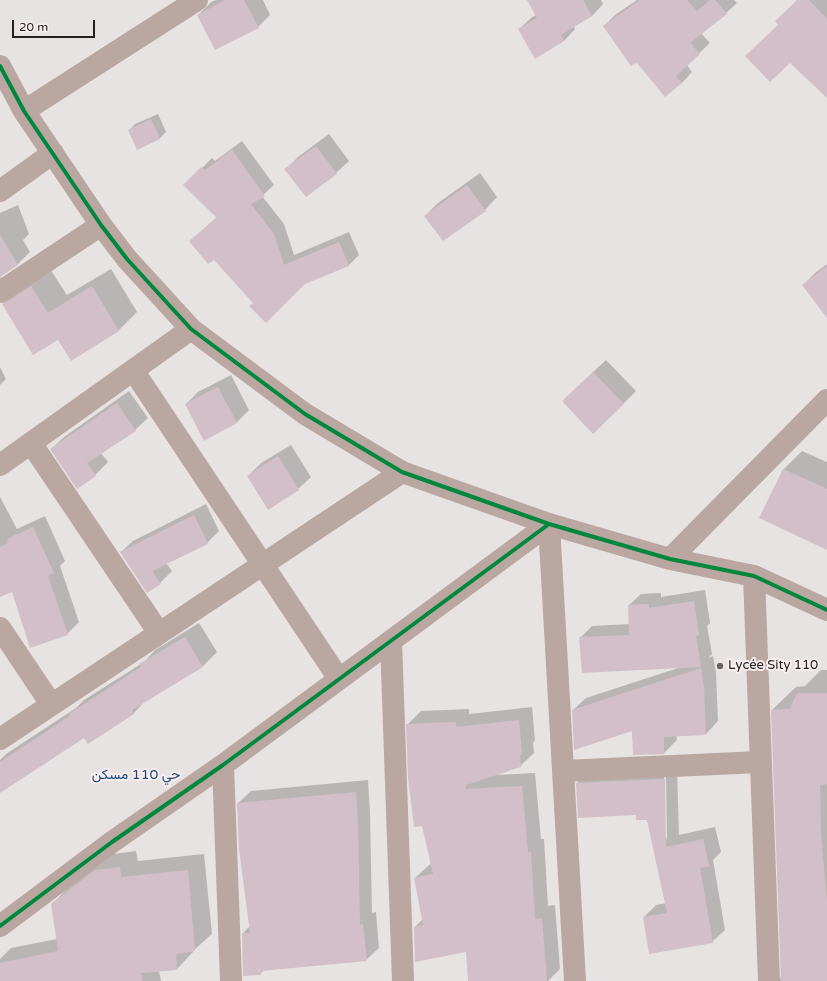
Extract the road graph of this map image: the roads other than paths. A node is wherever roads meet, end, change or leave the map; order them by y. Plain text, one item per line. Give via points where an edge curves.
1 (197, 0) edge
2 (0, 66) edge
3 (24, 111) junction
4 (53, 153) junction
5 (0, 191) edge
6 (101, 225) junction
7 (0, 292) edge
8 (191, 329) junction
9 (133, 370) junction
10 (827, 400) edge
11 (31, 443) junction
12 (0, 465) edge
13 (402, 472) junction
14 (549, 524) junction
15 (670, 559) junction
16 (262, 564) junction
17 (754, 576) junction
18 (827, 610) edge
19 (0, 628) edge
20 (159, 633) junction
21 (391, 641) junction
22 (339, 679) junction
23 (51, 704) junction
24 (0, 739) edge
25 (760, 762) junction
26 (223, 764) junction
27 (563, 771) junction
28 (0, 926) edge
29 (231, 981) edge
30 (403, 981) edge
31 (575, 981) edge
32 (769, 981) edge

1 - 3 street
2 - 3 street
3 - 4 street
4 - 5 street
4 - 6 street
6 - 7 street
6 - 8 street via 127,259
8 - 9 street
8 - 13 street via 305,414
9 - 11 street
9 - 16 street
10 - 15 street
11 - 12 street
11 - 20 street
13 - 14 street
13 - 16 street
14 - 15 street
14 - 21 street
14 - 27 street
15 - 17 street
16 - 20 street
16 - 22 street
17 - 18 street
17 - 25 street
19 - 23 street
20 - 23 street
21 - 22 street
21 - 30 street
22 - 26 street
23 - 24 street
25 - 27 street
25 - 32 street
26 - 28 street via 112,842
26 - 29 street
27 - 31 street

